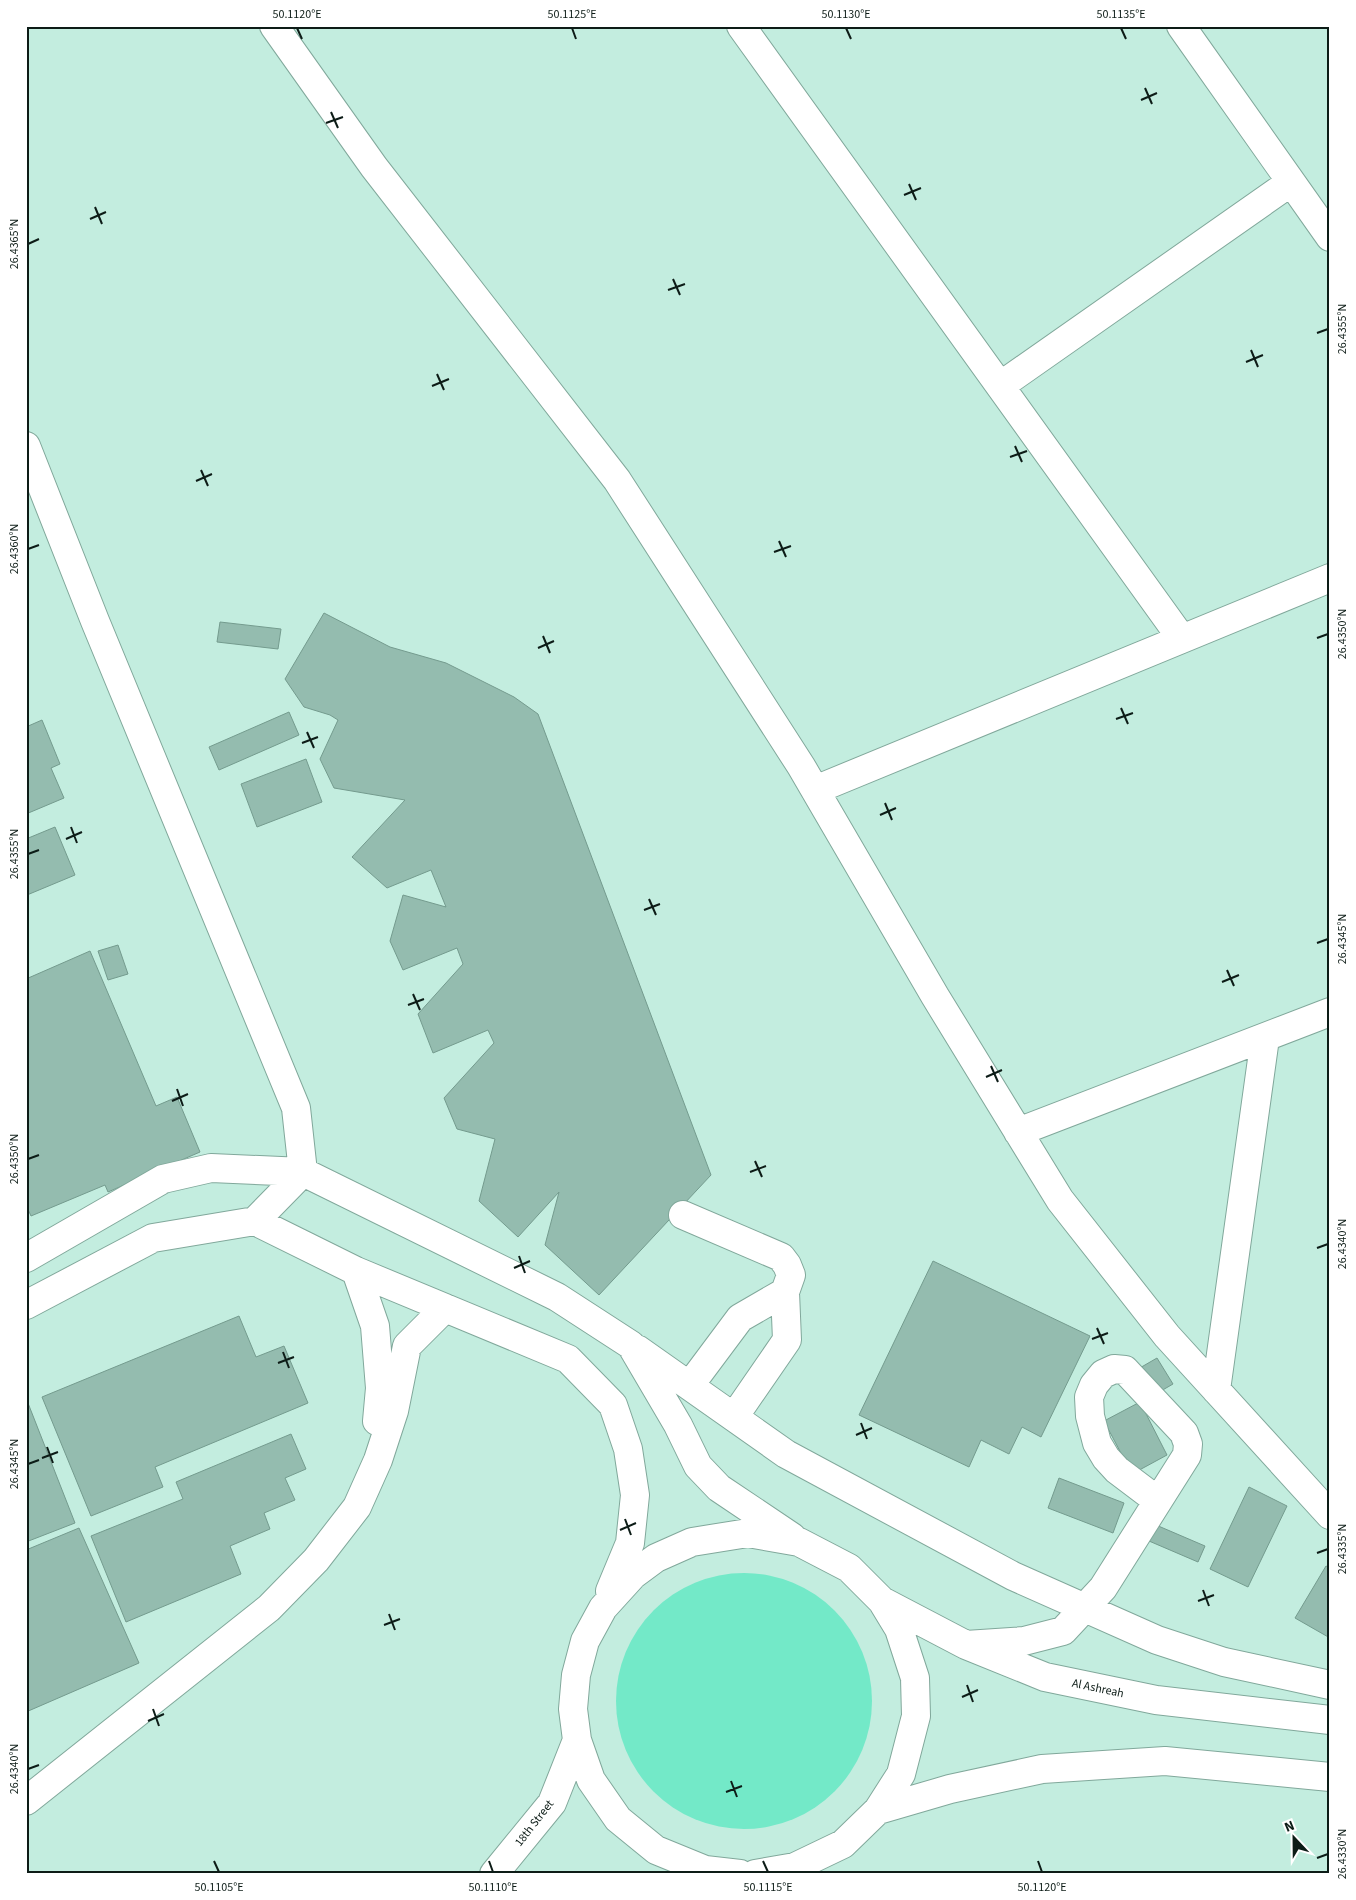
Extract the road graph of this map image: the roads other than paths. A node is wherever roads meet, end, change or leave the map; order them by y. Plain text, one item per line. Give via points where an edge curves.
1 (274, 26) edge
2 (742, 26) edge
3 (1181, 26) edge
4 (1291, 182) junction
5 (1330, 237) edge
6 (1000, 386) junction
7 (26, 446) edge
8 (1330, 578) edge
9 (1182, 639) junction
10 (815, 790) junction
11 (1330, 1012) edge
12 (1265, 1038) junction
13 (1018, 1132) junction
14 (303, 1172) junction
15 (683, 1215) dead end
16 (256, 1222) junction
17 (26, 1258) edge
18 (356, 1270) junction
19 (785, 1292) junction
20 (26, 1305) edge
21 (445, 1308) junction
22 (631, 1345) junction
23 (690, 1385) junction
24 (1216, 1390) junction
25 (734, 1417) junction
26 (1158, 1501) junction
27 (1330, 1515) edge
28 (800, 1542) junction
29 (882, 1601) junction
30 (603, 1608) junction
31 (1086, 1608) junction
32 (966, 1645) junction
33 (1330, 1685) edge
34 (1330, 1720) edge
35 (577, 1740) junction
36 (1330, 1777) edge
37 (26, 1779) edge
38 (26, 1801) edge
39 (878, 1810) junction
40 (699, 1872) edge
41 (494, 1874) edge
42 (740, 1874) edge
43 (755, 1874) edge

1 - 10 street via 374,167 617,480
2 - 6 street
3 - 4 street
4 - 5 street
4 - 6 street
6 - 9 street
7 - 14 street via 296,1108
8 - 9 street
9 - 10 street
10 - 13 street
11 - 12 street
12 - 13 street
12 - 24 street
13 - 24 street via 1060,1200 1167,1336
14 - 16 street
14 - 17 street via 211,1168 162,1179
14 - 22 street via 557,1297
15 - 19 street via 781,1257 791,1275
16 - 18 street
16 - 20 street via 153,1238
18 - 21 street
18 - 37 street via 375,1326 380,1388 376,1424 367,1454 328,1528 288,1572
19 - 23 street via 740,1318
19 - 25 street via 787,1340
21 - 30 street via 568,1359 613,1405 628,1449 635,1495 630,1543
21 - 38 street via 407,1346 394,1412 378,1460 357,1507 316,1560 269,1608
22 - 23 street
22 - 28 street via 698,1466 719,1488
23 - 25 street
24 - 27 street
25 - 31 street via 786,1454 1013,1576
26 - 26 street via 1117,1470 1097,1443 1089,1397 1094,1385 1114,1369 1125,1370 1184,1433 1188,1444 1187,1455
26 - 31 street via 1103,1588
28 - 29 street via 849,1568
28 - 30 street via 748,1533 692,1542 656,1558 633,1575
29 - 32 street, Al Ashreah
29 - 39 street via 899,1629 914,1678 916,1716 900,1774
30 - 35 street via 585,1641 576,1675 573,1709
31 - 32 street via 1063,1631 1024,1641
31 - 33 street via 1157,1640 1224,1662
32 - 34 street, Al Ashreah via 1054,1679 1156,1700
35 - 40 street via 591,1780 618,1819 656,1850
35 - 41 street, 18th Street via 552,1802
36 - 39 street via 1165,1761 1042,1769 950,1789
39 - 43 street via 843,1844 795,1867
40 - 42 street

